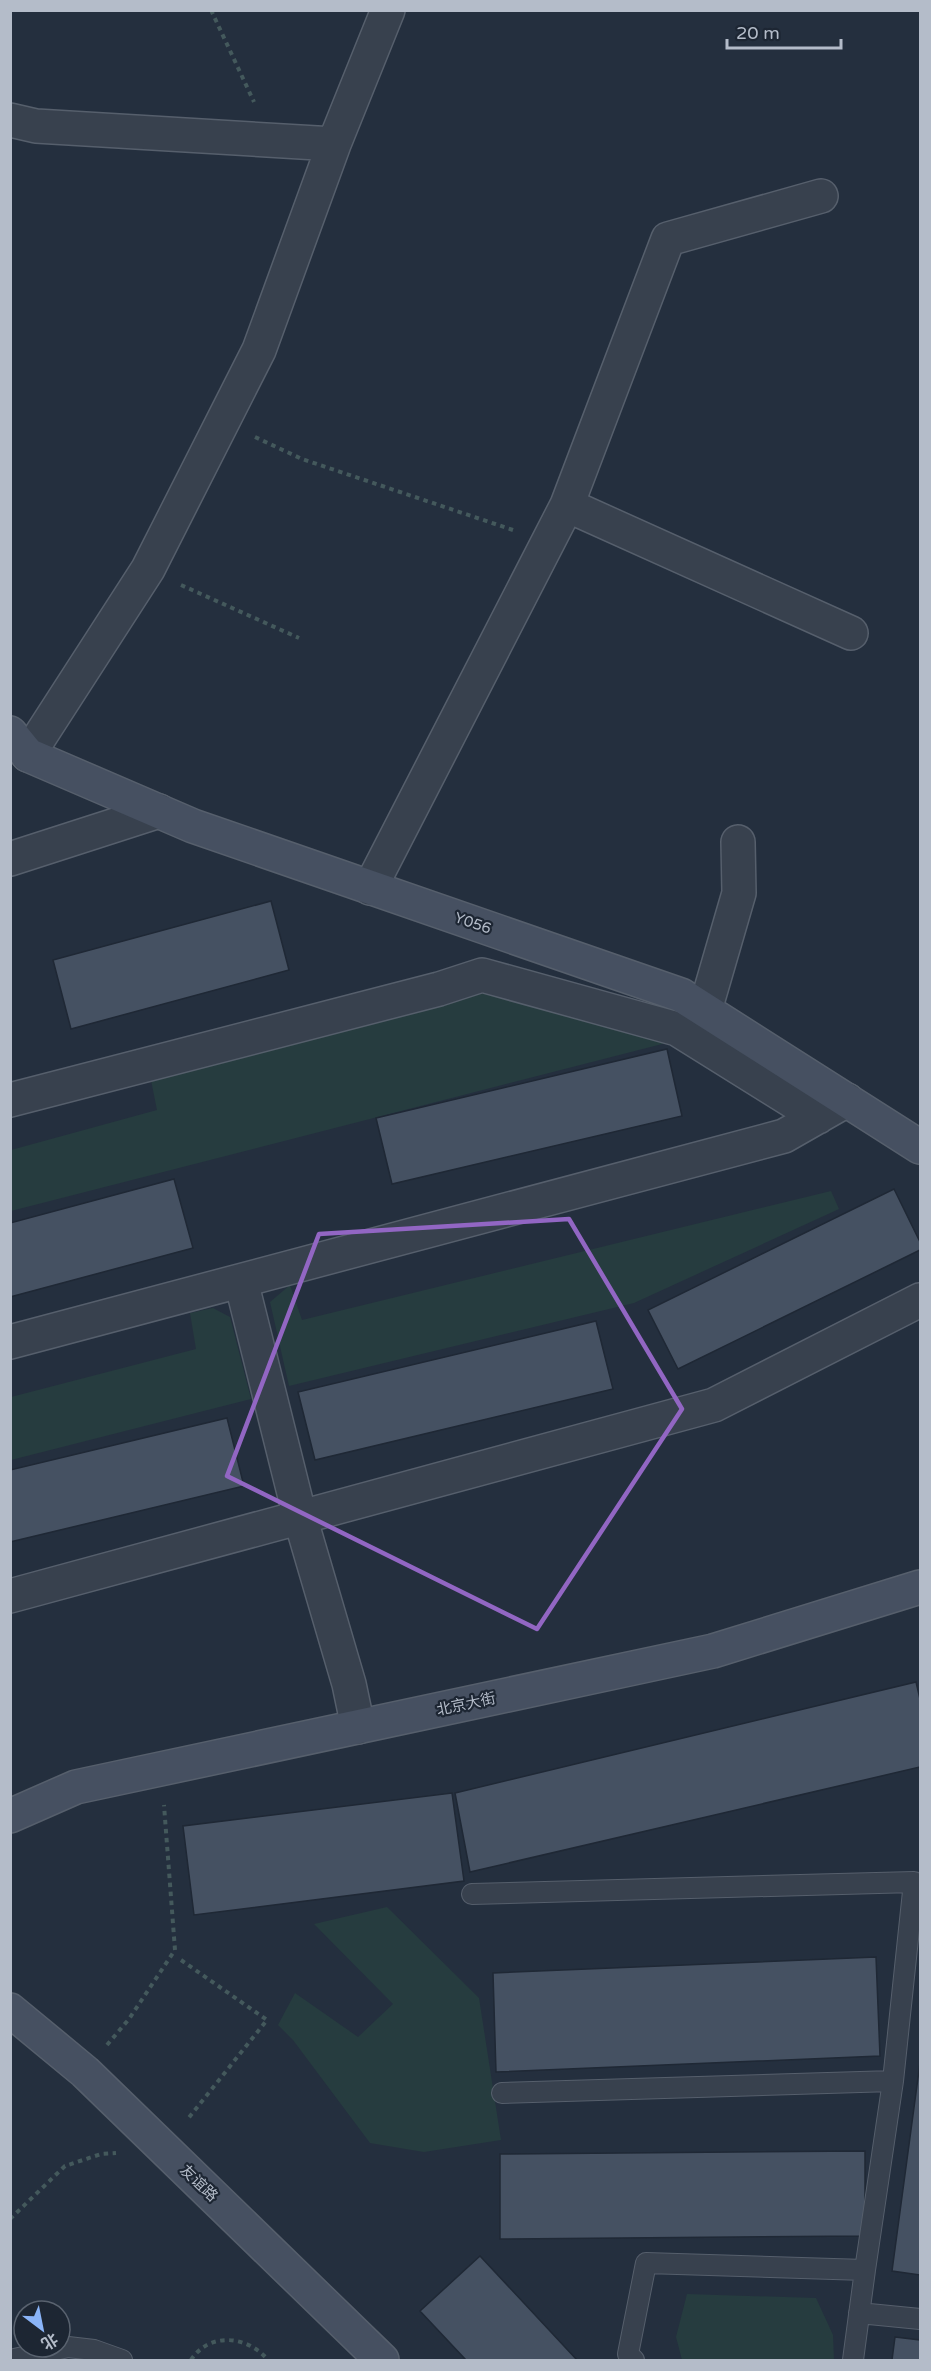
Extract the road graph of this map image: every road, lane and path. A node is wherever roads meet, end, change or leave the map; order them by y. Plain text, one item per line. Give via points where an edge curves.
1 (211, 10) edge
2 (388, 10) edge
3 (10, 120) edge
4 (272, 141) junction
5 (334, 144) junction
6 (821, 196) dead end
7 (223, 422) junction
8 (567, 505) junction
9 (548, 542) junction
10 (148, 569) junction
11 (851, 633) dead end
12 (299, 638) dead end
13 (19, 744) edge
14 (159, 811) junction
15 (738, 842) dead end
16 (10, 860) edge
17 (370, 888) junction
18 (705, 1010) junction
19 (10, 1100) edge
20 (847, 1101) junction
21 (818, 1117) junction
22 (921, 1148) edge
23 (241, 1281) junction
24 (921, 1299) edge
25 (10, 1342) edge
26 (300, 1517) junction
27 (921, 1587) edge
28 (10, 1596) edge
29 (358, 1727) junction
30 (164, 1798) dead end
31 (10, 1816) edge
32 (472, 1894) dead end
33 (181, 1960) dead end
34 (10, 2010) edge
35 (85, 2072) junction
36 (893, 2080) junction
37 (502, 2093) dead end
38 (164, 2149) junction
39 (10, 2219) edge
40 (865, 2270) junction
41 (859, 2313) junction
42 (921, 2319) edge
43 (10, 2360) edge
44 (122, 2361) edge
45 (191, 2361) edge
46 (268, 2361) edge
47 (382, 2361) edge
48 (633, 2361) edge
49 (853, 2361) edge

1 - 4 path
2 - 5 street
3 - 4 street via 36,126
4 - 5 street
5 - 7 street via 259,350
6 - 8 street via 668,239
7 - 9 path via 302,459
7 - 10 street
8 - 9 street
8 - 11 street
9 - 17 street
10 - 12 path
10 - 13 street
13 - 14 street, Y056 / Y056
14 - 16 street
14 - 17 street, Y056 / Y056
15 - 18 street via 739,893
17 - 18 street, Y056 / Y056 via 681,995
18 - 20 street, Y056 / Y056
19 - 21 street via 482,975 677,1029
20 - 21 street
20 - 22 street, Y056 / Y056
21 - 23 street via 784,1136
23 - 25 street
23 - 26 street
24 - 26 street via 714,1405
26 - 28 street
26 - 29 street
27 - 29 street, 北京大街 via 713,1651
29 - 31 street, 北京大街 via 76,1787
30 - 35 path via 175,1950 129,2019
32 - 36 lane via 914,1882
33 - 38 path via 267,2020
34 - 35 street, 友谊路
35 - 38 street, 友谊路
36 - 37 lane
36 - 40 lane
38 - 39 path via 101,2154 65,2166
38 - 47 street, 友谊路
40 - 41 lane
40 - 48 lane via 646,2263 628,2354
41 - 42 lane
41 - 49 lane
43 - 44 lane via 68,2347 94,2350
45 - 46 path via 203,2347 233,2339 260,2351

